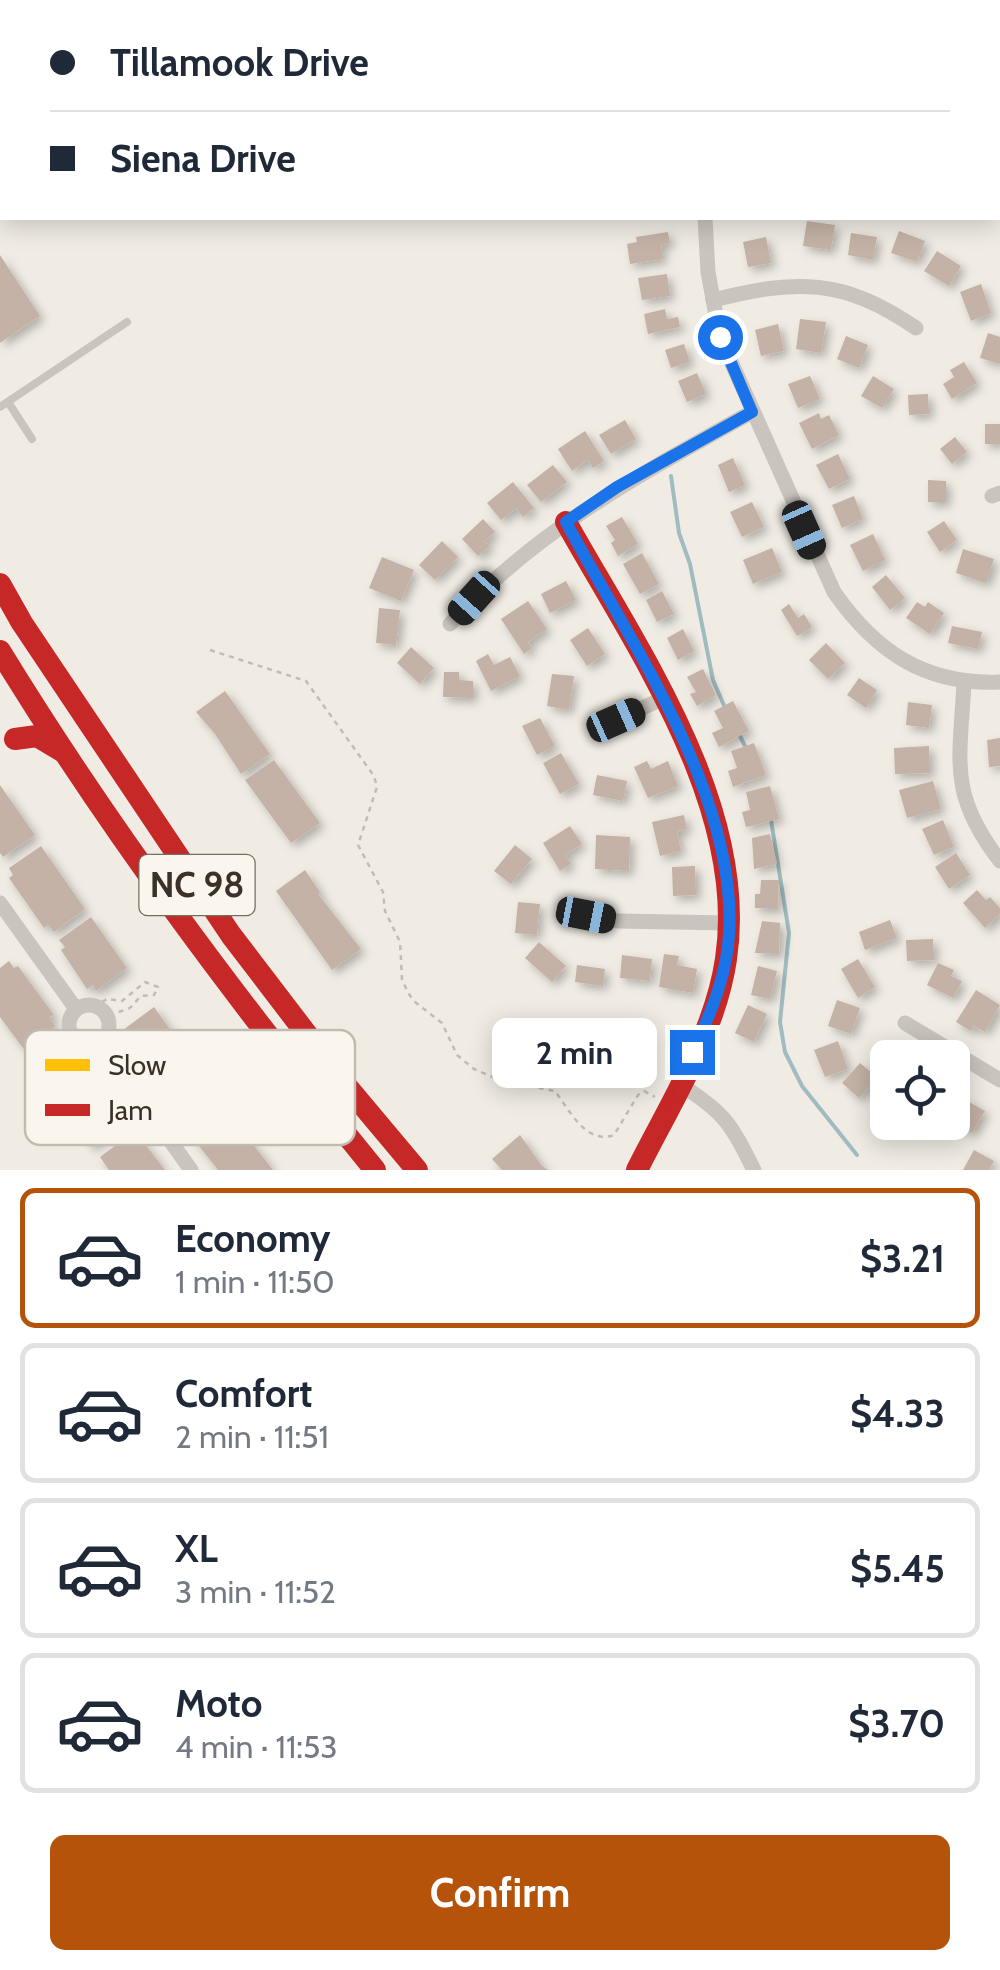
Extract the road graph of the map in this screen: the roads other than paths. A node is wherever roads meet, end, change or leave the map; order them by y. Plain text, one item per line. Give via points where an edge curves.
1 (705, 220) edge
2 (713, 300) junction
3 (126, 322) dead end
4 (916, 328) dead end
5 (4, 404) edge
6 (752, 412) junction
7 (32, 439) dead end
8 (566, 522) junction
9 (0, 584) edge
10 (450, 624) dead end
11 (0, 651) edge
12 (1000, 682) edge
13 (964, 683) junction
14 (27, 697) junction
15 (662, 699) junction
16 (616, 720) dead end
17 (8, 744) edge
18 (63, 752) junction
19 (1000, 861) edge
20 (160, 890) junction
21 (0, 903) edge
22 (586, 915) dead end
23 (729, 923) junction
24 (76, 1010) junction
25 (905, 1023) dead end
26 (70, 1030) edge
27 (108, 1030) edge
28 (265, 1030) edge
29 (302, 1030) edge
30 (304, 1030) edge
31 (1000, 1080) edge
32 (678, 1083) junction
33 (355, 1093) edge
34 (355, 1143) edge
35 (173, 1145) edge
36 (191, 1170) edge
37 (376, 1170) edge
38 (417, 1170) edge
39 (637, 1170) edge
40 (754, 1170) edge

1 - 2 street
2 - 4 street via 771,288 833,287
2 - 6 street via 720,337
3 - 5 lane
5 - 7 lane
6 - 8 street
6 - 13 street via 820,565 854,620 886,651
8 - 10 street
8 - 15 main road
9 - 30 main road, NC 98 via 210,904
11 - 14 main road, NC 98
12 - 13 street
13 - 19 street via 960,778 977,825
14 - 17 main road
14 - 18 main road, NC 98
15 - 16 street
15 - 23 main road via 714,820
17 - 18 main road via 45,738
18 - 20 main road, NC 98
20 - 28 main road, NC 98
20 - 29 main road via 182,890 254,988
21 - 24 street
22 - 23 street
23 - 32 main road via 722,978
24 - 26 street
24 - 27 street via 95,1006 105,1014
25 - 31 street
32 - 39 main road
32 - 40 street via 731,1124
33 - 38 main road, NC 98
34 - 37 main road, NC 98
35 - 36 street

